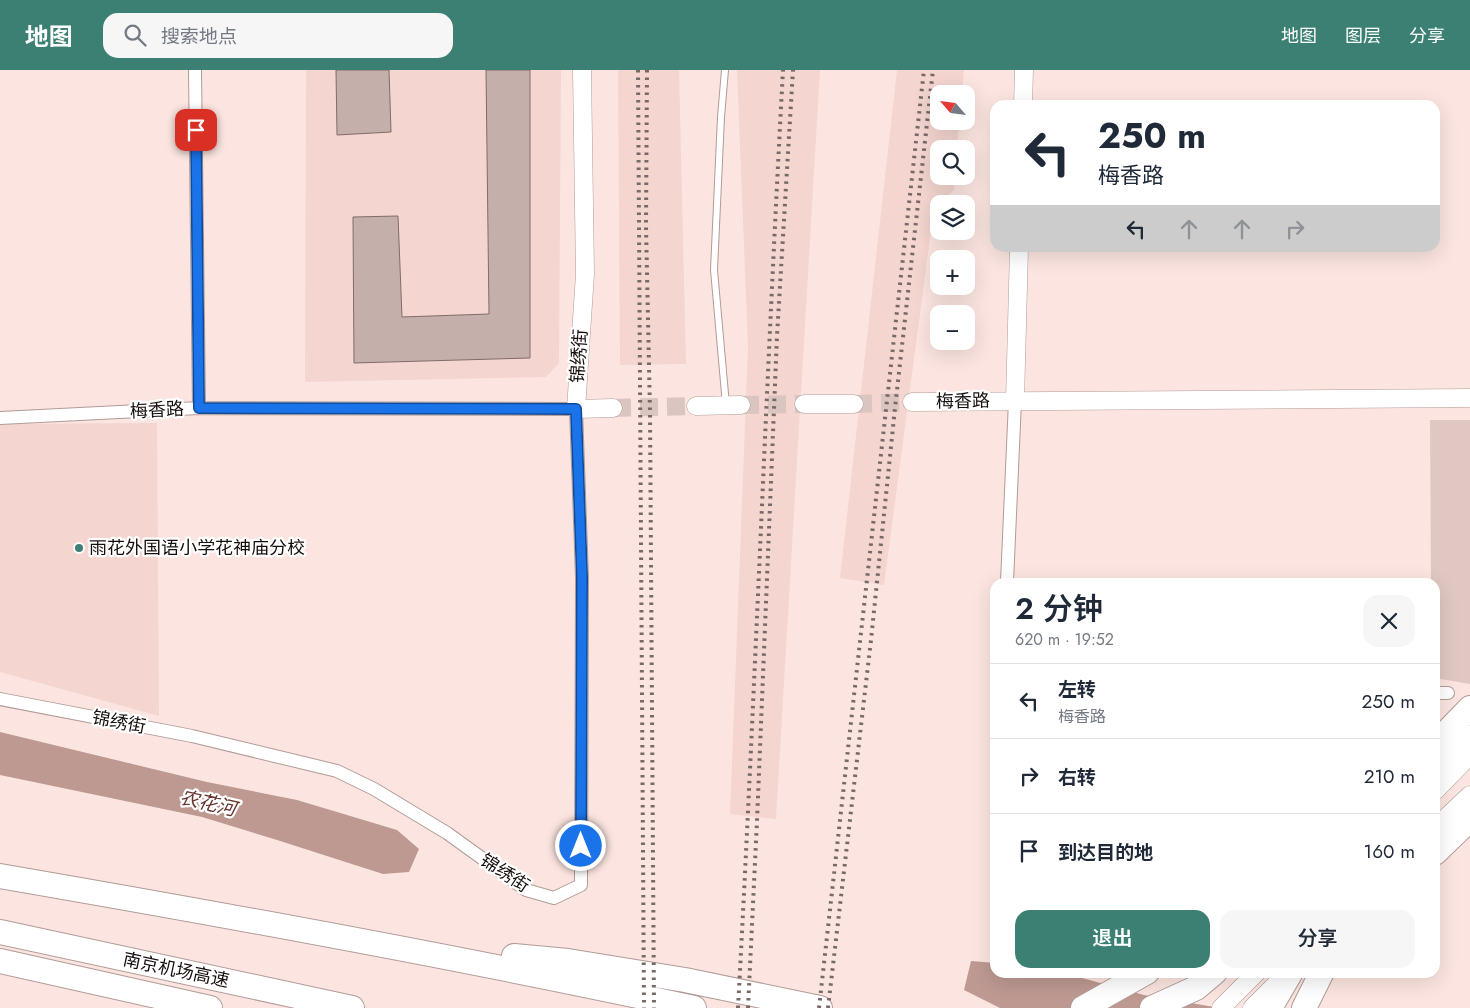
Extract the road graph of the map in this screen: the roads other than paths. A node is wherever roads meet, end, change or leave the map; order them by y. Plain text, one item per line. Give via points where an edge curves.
1 (195, 70) edge
2 (582, 70) edge
3 (725, 70) edge
4 (1024, 70) edge
5 (1023, 100) edge
6 (1019, 252) edge
7 (1470, 398) edge
8 (1015, 400) junction
9 (912, 402) tunnel mouth
10 (804, 404) tunnel mouth
11 (854, 404) tunnel mouth
12 (696, 406) tunnel mouth
13 (733, 406) joint
14 (199, 408) junction
15 (613, 408) tunnel mouth
16 (576, 409) junction
17 (0, 418) edge
18 (1007, 578) edge
19 (0, 699) edge
20 (1470, 708) edge
21 (1457, 746) edge
22 (1440, 761) edge
23 (1440, 781) edge
24 (1470, 795) edge
25 (1470, 818) edge
26 (1440, 823) edge
27 (1440, 848) edge
28 (0, 876) edge
29 (0, 932) edge
30 (363, 942) junction
31 (0, 961) edge
32 (1136, 978) edge
33 (1208, 978) edge
34 (1251, 978) edge
35 (1283, 978) edge
36 (1286, 978) edge
37 (1319, 978) edge
38 (1223, 1006) edge
39 (210, 1008) edge
40 (352, 1008) edge
41 (694, 1008) edge
42 (820, 1008) edge
43 (1083, 1008) edge
44 (1152, 1008) edge
45 (1252, 1008) edge
46 (1270, 1008) edge
47 (1304, 1008) edge

1 - 14 street
2 - 16 street, 锦绣街 via 585,274
3 - 13 lane via 714,270
4 - 5 street
6 - 8 street
7 - 8 street, 梅香路
8 - 9 street, 梅香路
8 - 18 street
10 - 11 street
12 - 13 street
14 - 16 street, 梅香路
14 - 17 street, 梅香路
15 - 16 street, 梅香路
16 - 19 street, 锦绣街 via 582,577 580,885 554,898 526,890 446,833 374,789 337,771 192,736
20 - 21 highway
21 - 22 highway
21 - 23 street
24 - 26 street
25 - 27 highway
28 - 30 highway
29 - 40 highway, 南京机场高速
30 - 41 highway via 558,978
30 - 42 highway via 568,961 685,980
31 - 39 highway, 南京机场高速
32 - 43 highway
33 - 44 highway via 1196,988
34 - 38 street
35 - 45 street
36 - 46 highway
37 - 47 highway

